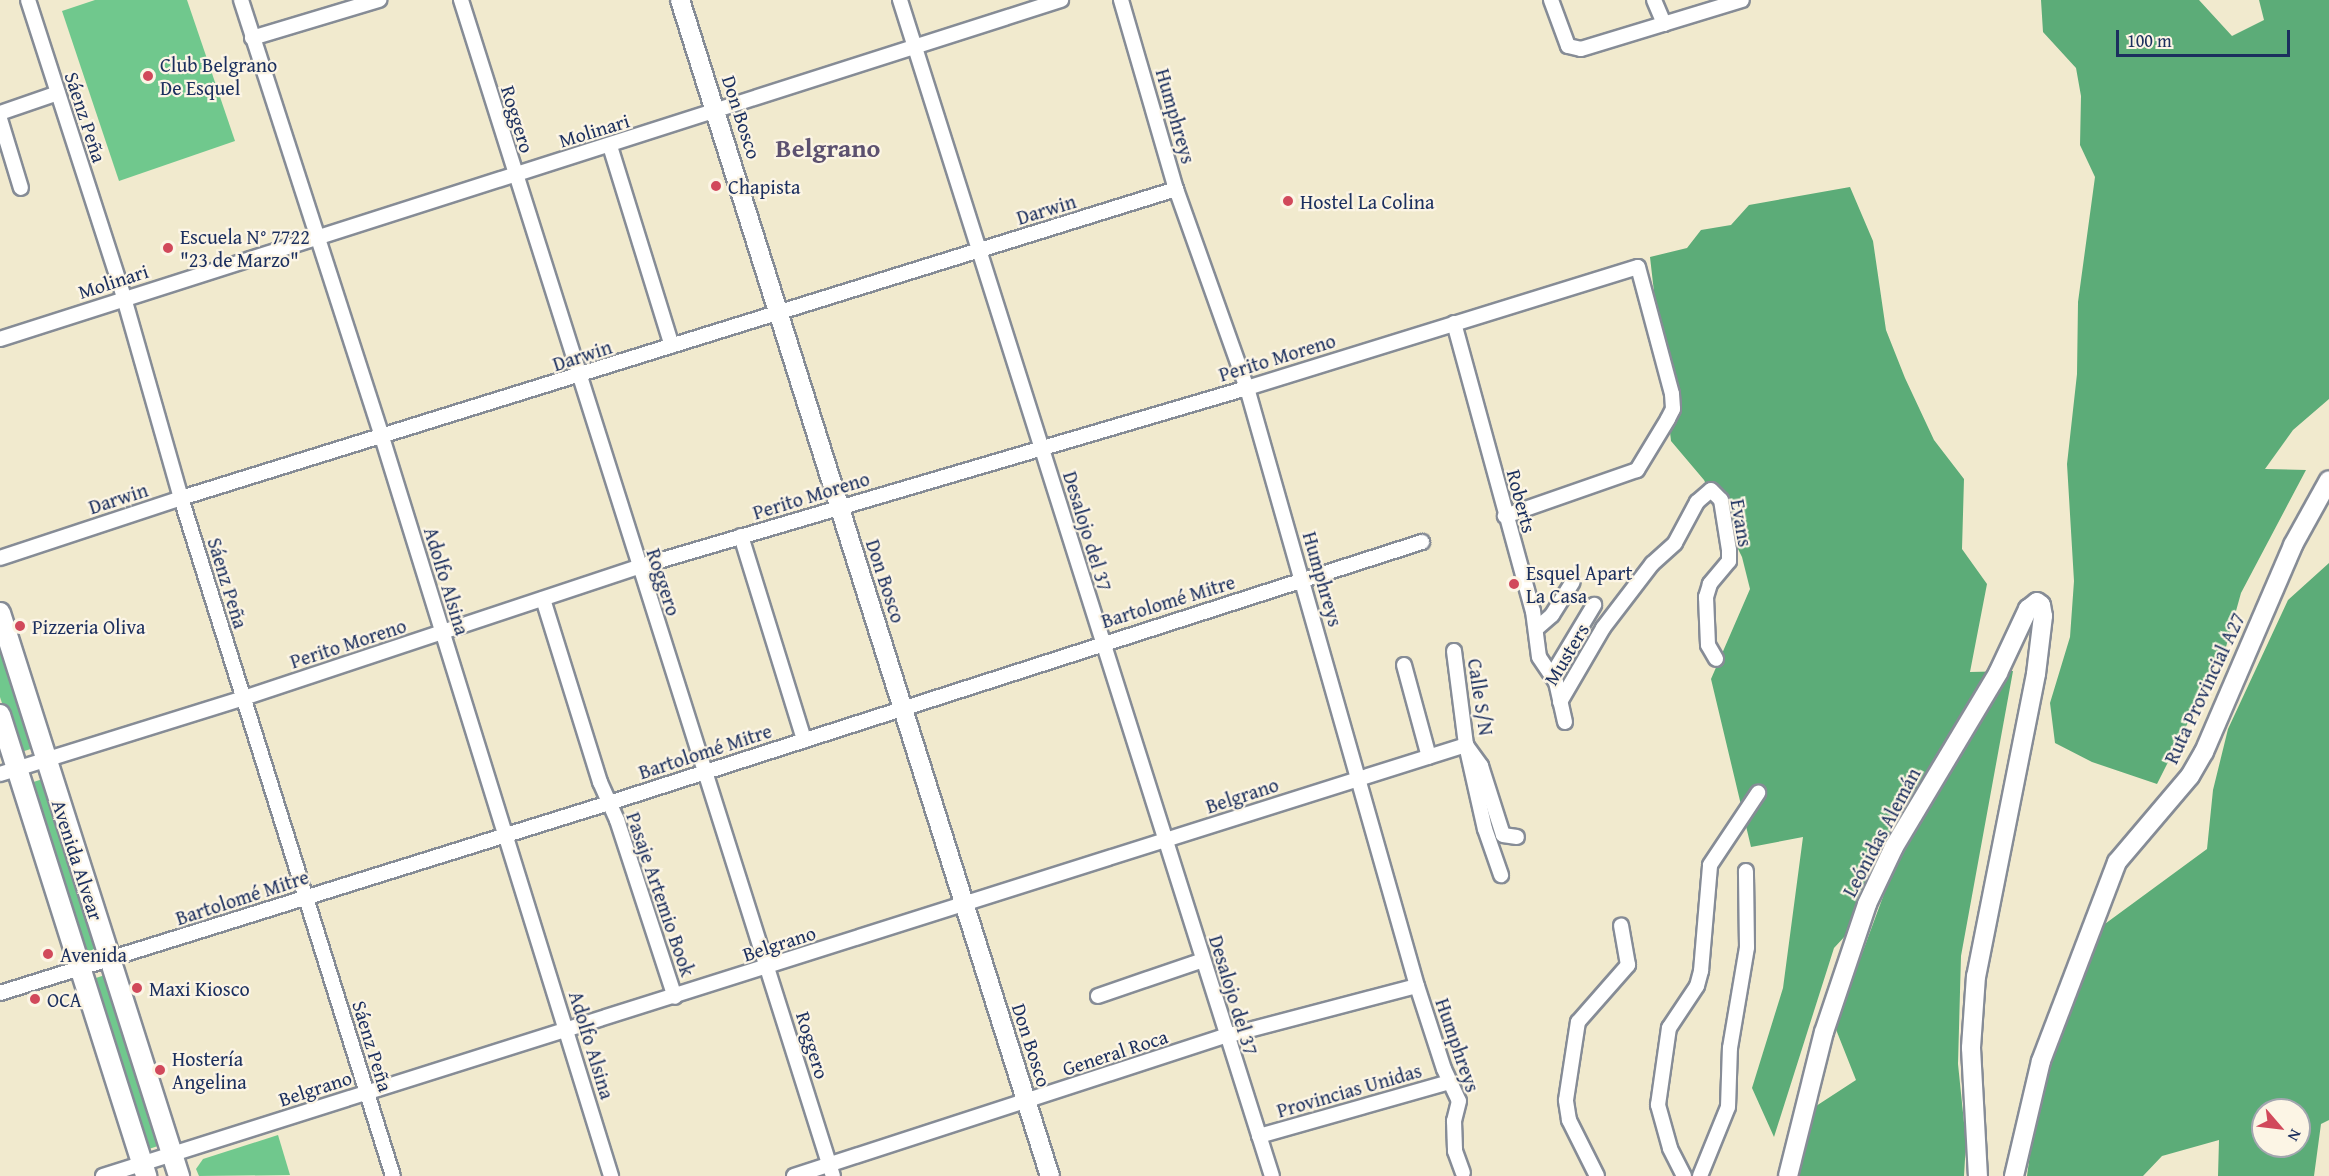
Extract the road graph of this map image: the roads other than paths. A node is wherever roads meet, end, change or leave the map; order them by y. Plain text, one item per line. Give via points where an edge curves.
1 (28, 0) edge
2 (241, 0) edge
3 (379, 0) edge
4 (461, 0) edge
5 (680, 0) edge
6 (900, 0) edge
7 (1061, 0) edge
8 (1121, 0) edge
9 (1551, 0) edge
10 (1654, 0) edge
11 (1742, 0) edge
12 (1664, 24) junction
13 (252, 38) junction
14 (915, 47) junction
15 (58, 93) junction
16 (0, 113) edge
17 (716, 113) junction
18 (0, 119) edge
19 (610, 146) junction
20 (514, 174) junction
21 (21, 188) dead end
22 (1176, 189) junction
23 (316, 238) junction
24 (978, 250) junction
25 (124, 298) junction
26 (781, 311) junction
27 (1454, 323) junction
28 (0, 339) edge
29 (672, 346) junction
30 (579, 376) junction
31 (1247, 388) junction
32 (382, 437) junction
33 (1041, 446) junction
34 (2329, 480) edge
35 (1716, 493) joint
36 (181, 498) junction
37 (837, 507) junction
38 (1505, 516) junction
39 (741, 536) junction
40 (1422, 542) dead end
41 (0, 558) edge
42 (638, 567) junction
43 (1303, 580) junction
44 (1573, 582) dead end
45 (543, 599) junction
46 (1594, 605) dead end
47 (0, 613) edge
48 (1536, 629) junction
49 (443, 633) junction
50 (1102, 642) junction
51 (1454, 651) dead end
52 (1716, 659) dead end
53 (1404, 665) dead end
54 (1552, 675) junction
55 (244, 698) junction
56 (1560, 702) junction
57 (903, 706) junction
58 (0, 715) edge
59 (1565, 722) dead end
60 (804, 740) junction
61 (1466, 745) junction
62 (1429, 757) junction
63 (46, 759) junction
64 (9, 771) edge
65 (705, 772) junction
66 (1358, 777) junction
67 (1758, 793) dead end
68 (609, 803) junction
69 (504, 836) junction
70 (1517, 837) dead end
71 (1167, 840) junction
72 (1746, 872) dead end
73 (1501, 875) dead end
74 (306, 896) junction
75 (963, 905) junction
76 (1622, 926) dead end
77 (110, 960) junction
78 (1203, 960) junction
79 (82, 967) junction
80 (768, 967) junction
81 (1418, 986) junction
82 (0, 993) edge
83 (675, 996) junction
84 (1098, 996) dead end
85 (567, 1030) junction
86 (1226, 1036) junction
87 (1450, 1082) junction
88 (366, 1092) junction
89 (1027, 1102) junction
90 (1259, 1136) junction
91 (172, 1154) junction
92 (144, 1170) edge
93 (831, 1170) edge
94 (1477, 1170) dead end
95 (1462, 1174) edge
96 (103, 1176) edge
97 (179, 1176) edge
98 (393, 1176) edge
99 (611, 1176) edge
100 (794, 1176) edge
101 (1050, 1176) edge
102 (1272, 1176) edge
103 (1597, 1176) edge
104 (1684, 1176) edge
105 (1700, 1176) edge
106 (1788, 1176) edge
107 (1978, 1176) edge
108 (2014, 1176) edge

1 - 15 street, Sáenz Peña
2 - 13 street, Adolfo Alsina
3 - 13 street
4 - 20 street, Roggero
5 - 17 street, Don Bosco
6 - 14 street, Desalojo del 37
7 - 14 street, Molinari
8 - 22 street, Humphreys
9 - 12 street via 1568,45 1581,49
10 - 12 street
11 - 12 street
13 - 23 street, Adolfo Alsina
14 - 17 street, Molinari
14 - 24 street, Desalojo del 37
15 - 16 street
15 - 25 street, Sáenz Peña
17 - 19 street, Molinari
17 - 26 street, Don Bosco
18 - 21 street
19 - 20 street, Molinari
19 - 29 street
20 - 23 street, Molinari
20 - 30 street, Roggero
22 - 24 street, Darwin
22 - 31 street, Humphreys
23 - 25 street, Molinari
23 - 32 street, Adolfo Alsina
24 - 26 street, Darwin
24 - 33 street, Desalojo del 37
25 - 28 street, Molinari
25 - 36 street, Sáenz Peña
26 - 29 street, Darwin
26 - 37 street, Don Bosco
27 - 31 street, Perito Moreno
27 - 38 street, Roberts
27 - 38 street, Perito Moreno via 1638,267 1672,394 1673,409 1637,470
29 - 30 street, Darwin
30 - 32 street, Darwin
30 - 42 street, Roggero
31 - 33 street, Perito Moreno
31 - 43 street, Humphreys
32 - 36 street, Darwin
32 - 49 street, Adolfo Alsina
33 - 37 street, Perito Moreno
33 - 50 street, Desalojo del 37
34 - 108 street, Ruta Provincial A27 via 2293,545 2204,752 2190,776 2135,838 2112,873 2041,1061
35 - 52 street, Evans via 1729,550 1729,561 1710,585 1706,597 1708,645
35 - 56 street, Musters via 1704,493 1675,543 1637,582
36 - 41 street, Darwin
36 - 55 street, Sáenz Peña
37 - 39 street, Perito Moreno
37 - 57 street, Don Bosco
38 - 48 street, Roberts
39 - 42 street, Perito Moreno
39 - 60 street
40 - 43 street, Bartolomé Mitre
42 - 45 street, Perito Moreno
42 - 65 street, Roggero
43 - 50 street, Bartolomé Mitre
43 - 66 street, Humphreys
44 - 48 street via 1552,615
45 - 49 street, Perito Moreno
45 - 68 street, Pasaje Artemio Book
46 - 54 street
47 - 63 main road, Avenida Alvear
48 - 54 street, Roberts via 1539,657
49 - 55 street, Perito Moreno
49 - 69 street, Adolfo Alsina
50 - 57 street, Bartolomé Mitre
50 - 71 street, Desalojo del 37
51 - 61 street, Calle S/N
53 - 62 street
54 - 56 street, Roberts
55 - 63 street, Perito Moreno
55 - 74 street, Sáenz Peña
56 - 59 street, Roberts
57 - 60 street, Bartolomé Mitre
57 - 75 street, Don Bosco
58 - 64 main road, Avenida Alvear
60 - 65 street, Bartolomé Mitre
61 - 62 street, Belgrano
61 - 70 street, Calle S/N via 1481,766 1503,835
61 - 73 street via 1485,829
62 - 66 street, Belgrano
63 - 64 street, Perito Moreno
63 - 77 main road, Avenida Alvear
64 - 79 main road, Avenida Alvear
65 - 68 street, Bartolomé Mitre
65 - 80 street, Roggero
66 - 71 street, Belgrano
66 - 81 street, Humphreys
67 - 104 street via 1710,865 1701,971 1697,986 1668,1028 1658,1105 1670,1148
68 - 69 street, Bartolomé Mitre
68 - 83 street, Pasaje Artemio Book
69 - 74 street, Bartolomé Mitre
69 - 85 street, Adolfo Alsina
71 - 75 street, Belgrano
71 - 78 street, Desalojo del 37
72 - 105 street via 1747,947 1731,1048 1728,1107
74 - 77 street, Bartolomé Mitre
74 - 88 street, Sáenz Peña
75 - 80 street, Belgrano
75 - 89 street, Don Bosco
76 - 103 street via 1628,965 1578,1022 1566,1100 1569,1120
77 - 79 street, Bartolomé Mitre
77 - 91 main road, Avenida Alvear
78 - 84 street
78 - 86 street, Desalojo del 37
79 - 82 street, Bartolomé Mitre
79 - 92 main road, Avenida Alvear
80 - 83 street, Belgrano
80 - 93 street, Roggero
81 - 86 street, General Roca
81 - 87 street, Humphreys
83 - 85 street, Belgrano
85 - 88 street, Belgrano
85 - 99 street, Adolfo Alsina
86 - 89 street, General Roca
86 - 90 street, Desalojo del 37
87 - 90 street, Provincias Unidas
87 - 95 street, Humphreys via 1459,1101 1454,1121 1455,1151
88 - 91 street, Belgrano
88 - 98 street, Sáenz Peña
89 - 93 street, General Roca
89 - 101 street, Don Bosco
90 - 102 street, Desalojo del 37
91 - 92 street, Belgrano
91 - 97 main road, Avenida Alvear
92 - 96 street, Belgrano
93 - 100 street, General Roca
94 - 95 street
106 - 107 street, Leónidas Alemán via 1824,1032 1867,904 1925,791 1998,673 2028,609 2037,602 2041,605 2036,674 1976,976 1971,1048

